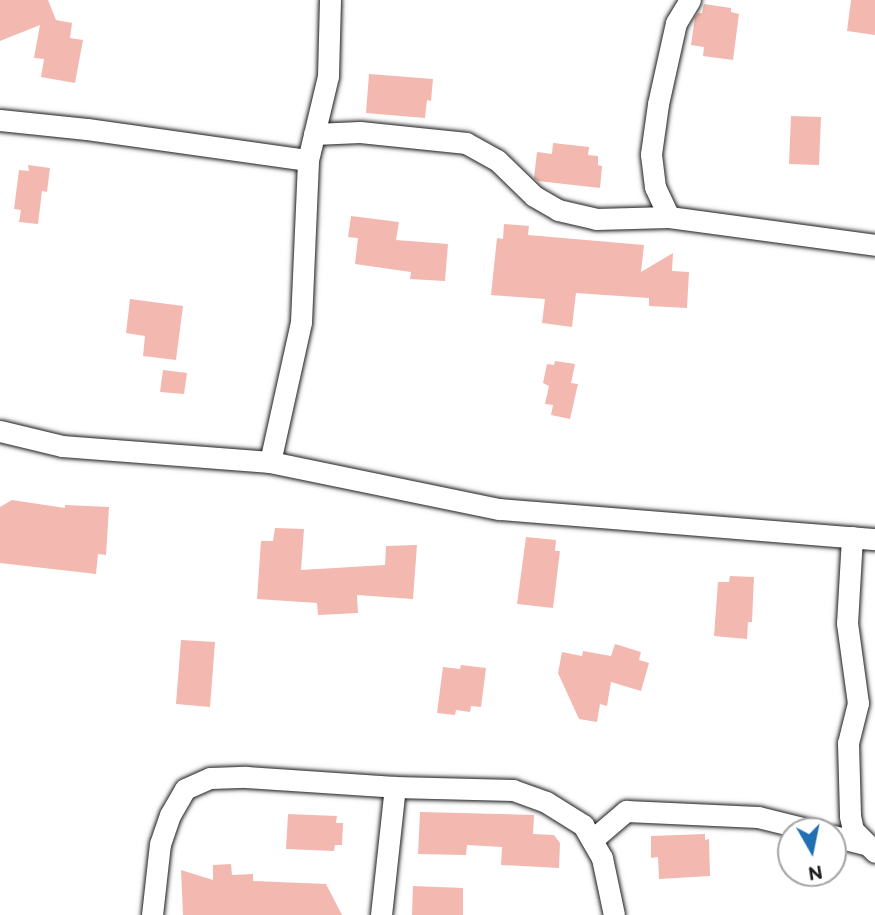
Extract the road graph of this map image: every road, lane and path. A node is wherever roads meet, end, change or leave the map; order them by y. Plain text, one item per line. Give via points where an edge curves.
1 (330, 0) edge
2 (690, 0) edge
3 (0, 120) edge
4 (314, 134) junction
5 (308, 160) junction
6 (669, 217) junction
7 (875, 245) edge
8 (0, 431) edge
9 (270, 462) junction
10 (852, 537) junction
11 (875, 539) edge
12 (395, 787) junction
13 (777, 822) edge
14 (592, 840) junction
15 (847, 841) edge
16 (870, 848) edge
17 (152, 915) edge
18 (381, 915) edge
19 (614, 915) edge

1 - 4 street via 328,76
2 - 6 street via 676,23 650,154 654,187
3 - 5 street
4 - 5 street
4 - 6 street via 360,132 466,143 498,160 534,196 558,210 596,219
5 - 9 street via 301,322
6 - 7 street
8 - 9 street via 62,446
9 - 10 street via 499,509
10 - 11 street
10 - 16 street via 847,622 858,703 847,767 853,830
12 - 14 street via 513,790 546,802 583,825
12 - 17 street via 246,777 210,778 185,789 160,844
12 - 18 street
13 - 14 street via 626,811
14 - 19 street via 603,858
15 - 16 street

